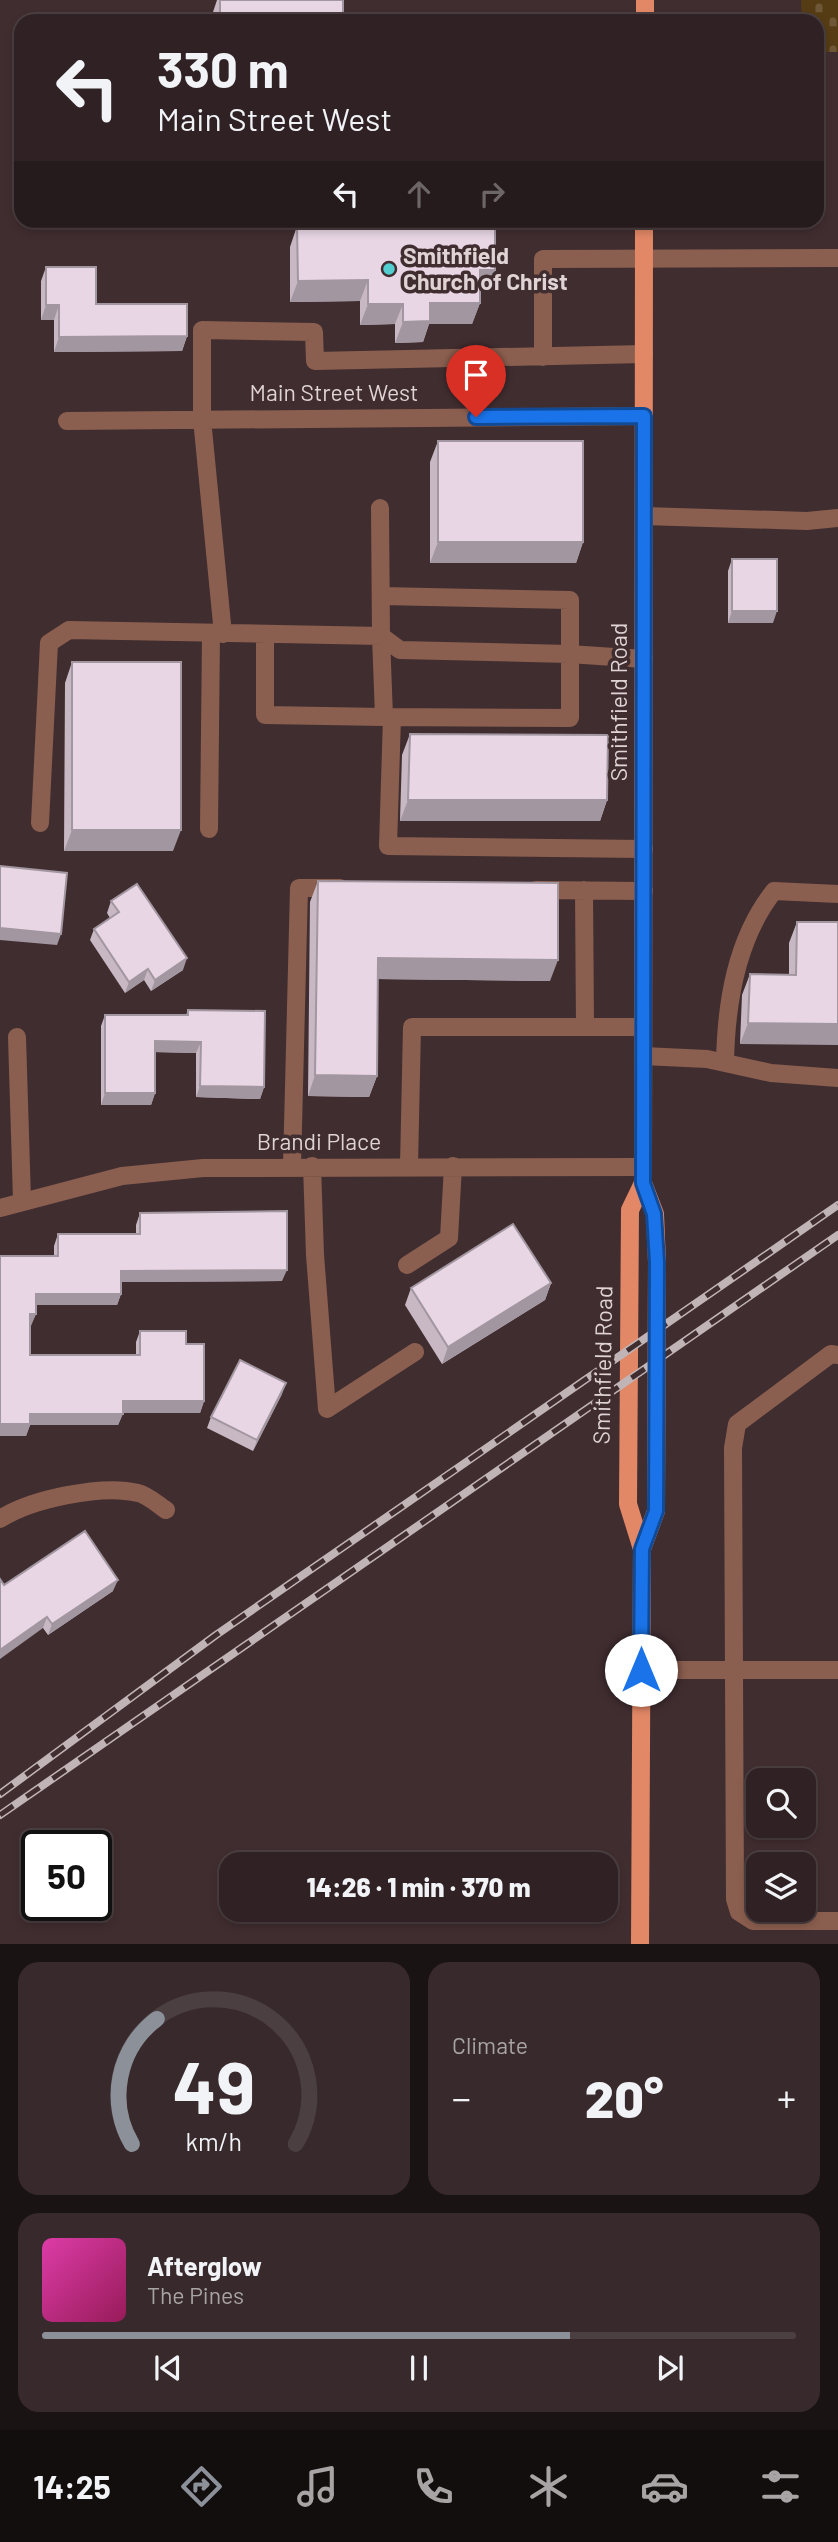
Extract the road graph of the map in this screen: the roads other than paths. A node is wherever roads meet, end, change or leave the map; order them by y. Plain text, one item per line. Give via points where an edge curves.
1 (645, 228) edge
2 (644, 258) junction
3 (838, 258) edge
4 (644, 354) junction
5 (542, 357) junction
6 (644, 416) junction
7 (202, 419) junction
8 (67, 421) dead end
9 (380, 508) dead end
10 (644, 516) junction
11 (838, 518) edge
12 (382, 596) junction
13 (217, 634) junction
14 (265, 635) junction
15 (382, 636) junction
16 (569, 654) junction
17 (644, 659) junction
18 (388, 717) junction
19 (40, 823) dead end
20 (209, 829) dead end
21 (644, 849) junction
22 (354, 888) edge
23 (516, 890) edge
24 (584, 890) junction
25 (644, 891) junction
26 (838, 894) edge
27 (585, 1027) junction
28 (643, 1027) junction
29 (17, 1037) dead end
30 (643, 1056) junction
31 (725, 1063) junction
32 (838, 1078) edge
33 (292, 1166) junction
34 (312, 1166) junction
35 (409, 1166) junction
36 (453, 1166) junction
37 (643, 1175) junction
38 (22, 1200) junction
39 (0, 1208) edge
40 (407, 1265) dead end
41 (415, 1352) dead end
42 (838, 1355) edge
43 (166, 1510) dead end
44 (0, 1519) edge
45 (642, 1549) junction
46 (641, 1670) junction
47 (733, 1670) junction
48 (838, 1670) edge
49 (838, 1921) edge
50 (640, 1944) edge

1 - 2 main road, Smithfield Road
2 - 3 street
2 - 4 main road, Smithfield Road
2 - 5 street via 543,259
4 - 5 street
4 - 6 main road, Smithfield Road
5 - 7 street via 315,361 314,332 202,330
6 - 7 street, Main Street West
6 - 10 main road, Smithfield Road
7 - 8 street, Main Street West
7 - 13 street
9 - 12 street
10 - 11 street
10 - 17 main road, Smithfield Road
12 - 15 street
12 - 16 street via 570,600
13 - 14 street
13 - 19 street via 69,630 49,643
13 - 20 street
14 - 15 street
14 - 18 street via 265,715
15 - 16 street via 400,650
15 - 18 street
16 - 17 street
16 - 18 street via 570,718
17 - 21 main road, Smithfield Road
18 - 21 street via 388,846
21 - 25 main road, Smithfield Road
22 - 33 street via 299,888
23 - 24 street
24 - 25 street
24 - 27 street
25 - 28 main road, Smithfield Road
26 - 31 street via 774,891 757,912 732,988
27 - 28 street
27 - 35 street via 412,1027
28 - 30 main road, Smithfield Road
29 - 38 street
30 - 31 street
30 - 37 main road, Smithfield Road
31 - 32 street via 771,1073
33 - 34 street, Brandi Place
33 - 38 street, Brandi Place via 122,1176
34 - 35 street, Brandi Place
34 - 41 street via 327,1409
35 - 36 street, Brandi Place
36 - 37 street, Brandi Place
36 - 40 street via 449,1238
37 - 45 main road, Smithfield Road via 654,1214 657,1262 656,1511
37 - 45 main road, Smithfield Road via 630,1210 627,1452 628,1504
38 - 39 street, Brandi Place
42 - 47 street via 831,1354 813,1366 737,1424
43 - 44 street via 139,1493 102,1492 57,1497
45 - 46 main road, Smithfield Road
46 - 47 street
46 - 50 main road, Smithfield Road
47 - 48 street
47 - 49 street via 735,1899 739,1912 753,1921

